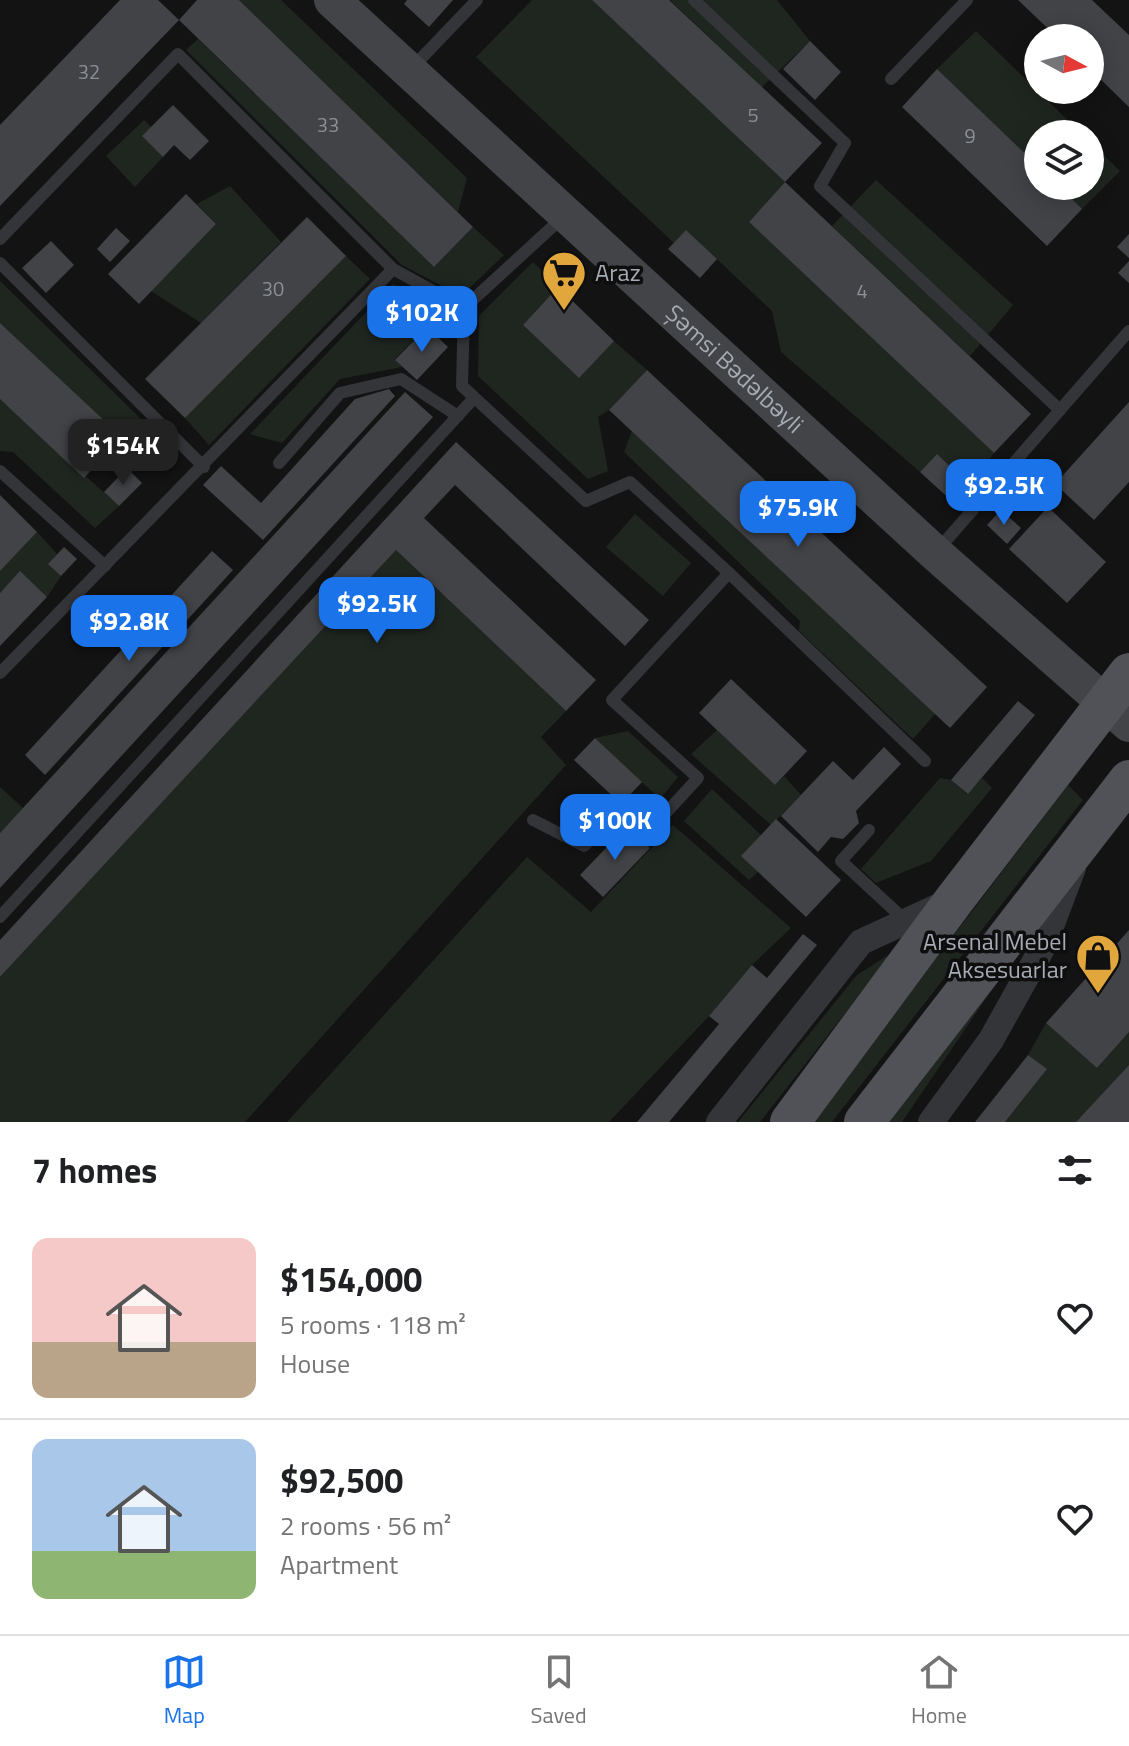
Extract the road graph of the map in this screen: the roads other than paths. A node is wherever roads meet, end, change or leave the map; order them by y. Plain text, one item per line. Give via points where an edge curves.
1 (332, 0) edge
2 (477, 0) edge
3 (694, 0) edge
4 (967, 0) edge
5 (409, 71) junction
6 (891, 79) dead end
7 (565, 214) junction
8 (0, 239) edge
9 (0, 263) edge
10 (393, 269) junction
11 (464, 308) junction
12 (1129, 331) edge
13 (474, 398) junction
14 (1060, 410) junction
15 (458, 416) junction
16 (279, 463) dead end
17 (204, 467) junction
18 (0, 471) edge
19 (935, 553) junction
20 (105, 566) junction
21 (729, 573) junction
22 (0, 673) edge
23 (1129, 673) edge
24 (1117, 714) edge
25 (925, 761) dead end
26 (1129, 780) edge
27 (533, 820) dead end
28 (869, 830) dead end
29 (1085, 838) junction
30 (955, 899) junction
31 (0, 917) edge
32 (906, 921) junction
33 (719, 1122) edge
34 (790, 1122) edge
35 (864, 1122) edge
36 (931, 1122) edge

1 - 5 street, Şəmsi Bədəlbəyli
2 - 5 lane
3 - 14 lane via 845,143 820,186
4 - 6 lane
5 - 7 street, Şəmsi Bədəlbəyli
7 - 11 lane
7 - 19 street, Şəmsi Bədəlbəyli
8 - 10 lane via 178,54
9 - 17 lane
10 - 11 lane
10 - 17 lane
11 - 13 lane via 462,386
12 - 14 lane
13 - 15 lane
13 - 21 lane via 586,501 630,482
14 - 19 lane
15 - 16 lane via 401,379 340,393
15 - 31 lane
17 - 20 lane
18 - 20 lane
19 - 24 street, Şəmsi Bədəlbəyli
20 - 22 lane
21 - 25 lane
21 - 27 lane via 612,700 698,778 652,828 618,814 584,846
23 - 24 main road
24 - 30 main road
26 - 29 main road
28 - 32 lane via 841,861
29 - 35 main road
29 - 36 street via 1044,945 991,1040
30 - 32 street
30 - 34 main road
32 - 33 street via 861,942

